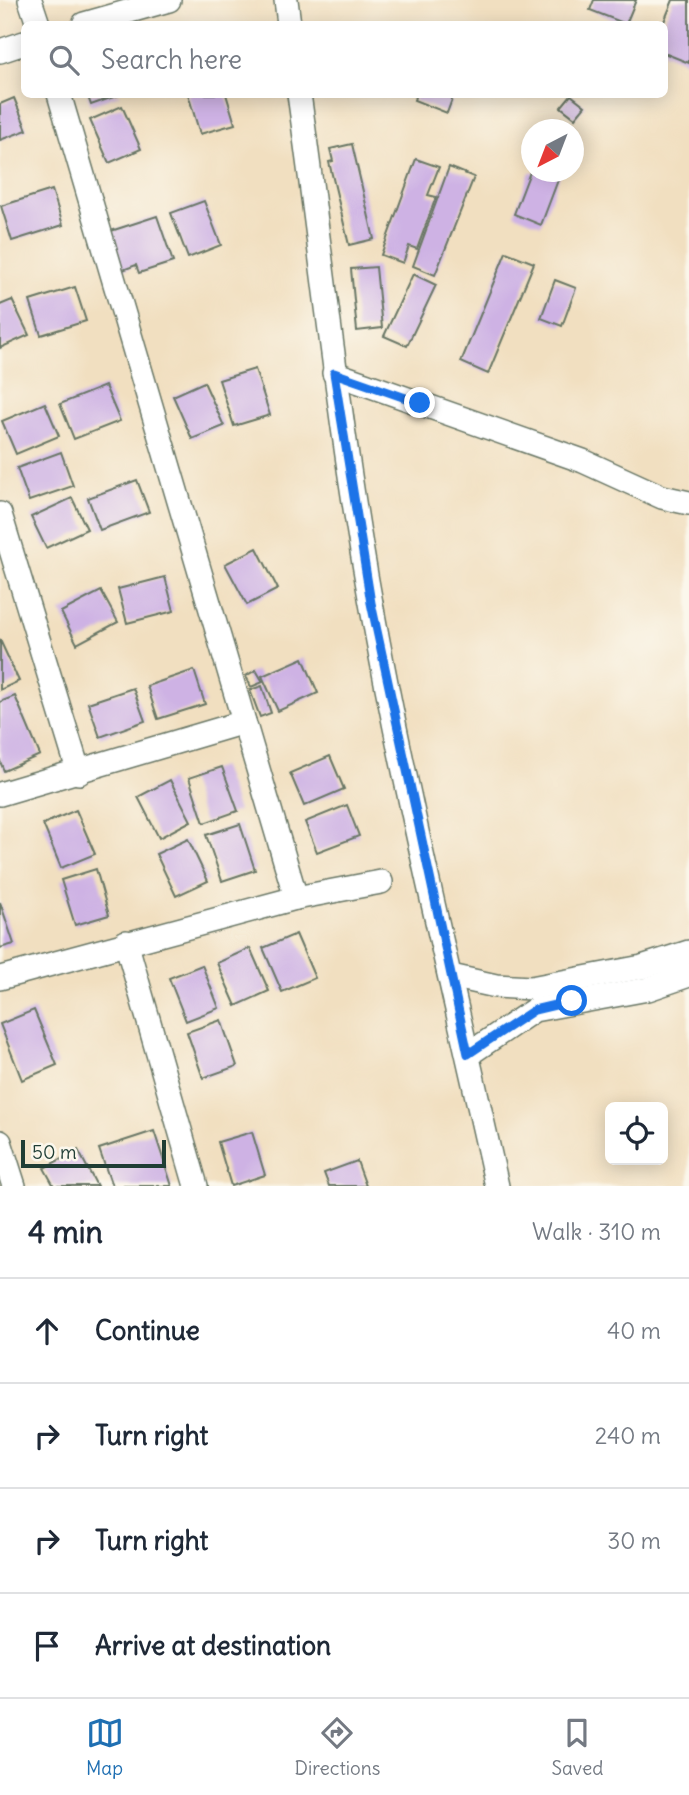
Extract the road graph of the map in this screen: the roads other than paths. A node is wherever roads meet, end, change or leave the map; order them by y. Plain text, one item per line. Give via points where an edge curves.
1 (30, 0) edge
2 (169, 0) edge
3 (286, 0) edge
4 (37, 21) edge
5 (95, 21) edge
6 (289, 21) edge
7 (21, 44) edge
8 (0, 51) edge
9 (60, 98) edge
10 (300, 98) edge
11 (334, 373) junction
12 (689, 503) edge
13 (0, 514) edge
14 (244, 722) junction
15 (79, 773) junction
16 (0, 794) edge
17 (381, 881) dead end
18 (296, 898) junction
19 (126, 942) junction
20 (689, 952) edge
21 (689, 975) edge
22 (451, 976) junction
23 (0, 978) edge
24 (468, 1054) junction
25 (0, 1142) edge
26 (8, 1176) edge
27 (196, 1186) edge
28 (497, 1186) edge

1 - 4 street
2 - 5 street
3 - 6 street
7 - 8 street
9 - 14 street
10 - 11 street
11 - 12 street via 583,461 662,497
11 - 22 street via 371,603
13 - 15 street
14 - 15 street
14 - 18 street
15 - 16 street
17 - 18 street
18 - 19 street
19 - 23 street
19 - 27 street
20 - 22 street via 642,967 531,988
21 - 24 street via 648,989 534,1010
22 - 24 street
24 - 28 street
25 - 26 street

